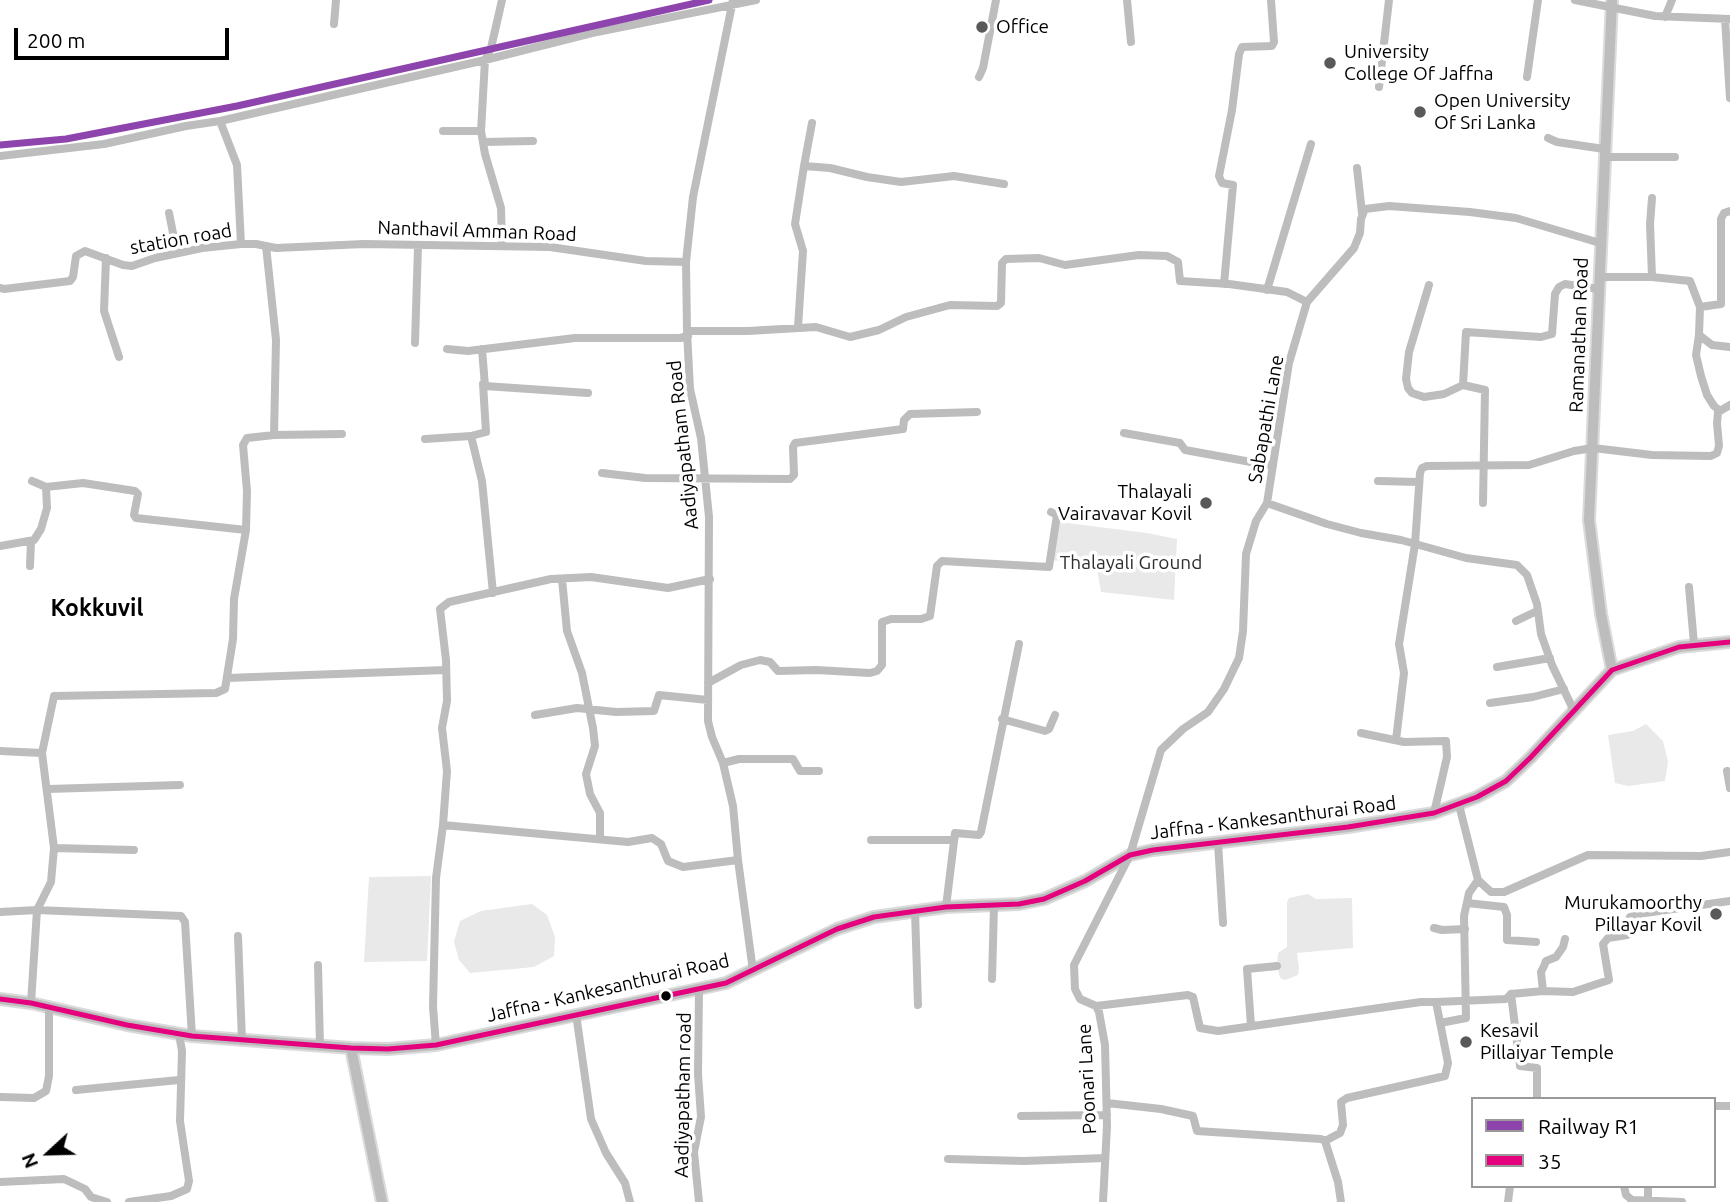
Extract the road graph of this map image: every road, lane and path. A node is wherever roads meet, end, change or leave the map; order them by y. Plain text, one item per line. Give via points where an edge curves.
1 (336, 0) edge
2 (502, 0) edge
3 (756, 0) edge
4 (996, 0) edge
5 (1127, 0) edge
6 (1271, 0) edge
7 (1389, 0) edge
8 (1538, 0) edge
9 (1574, 0) edge
10 (1672, 0) edge
11 (733, 2) edge
12 (1612, 4) edge
13 (1665, 17) junction
14 (1728, 19) edge
15 (334, 24) dead end
16 (1131, 42) dead end
17 (485, 60) junction
18 (979, 77) dead end
19 (1527, 77) dead end
20 (1379, 87) dead end
21 (1730, 98) edge
22 (220, 121) junction
23 (812, 123) dead end
24 (443, 131) dead end
25 (481, 131) junction
26 (1548, 138) dead end
27 (533, 141) dead end
28 (483, 142) junction
29 (1311, 144) dead end
30 (1604, 153) junction
31 (0, 156) edge
32 (1675, 157) dead end
33 (804, 166) junction
34 (1357, 168) dead end
35 (1004, 184) dead end
36 (1651, 198) dead end
37 (1730, 211) edge
38 (1362, 213) junction
39 (169, 214) dead end
40 (1600, 243) junction
41 (242, 244) junction
42 (266, 246) junction
43 (418, 246) junction
44 (502, 246) junction
45 (177, 253) junction
46 (106, 258) junction
47 (686, 262) junction
48 (1599, 277) junction
49 (1653, 277) junction
50 (1224, 284) junction
51 (1429, 285) dead end
52 (0, 288) edge
53 (1598, 289) junction
54 (1267, 290) junction
55 (1307, 302) junction
56 (1700, 307) junction
57 (798, 327) junction
58 (687, 333) junction
59 (1699, 335) junction
60 (415, 343) dead end
61 (1730, 347) edge
62 (447, 349) dead end
63 (482, 349) junction
64 (119, 357) dead end
65 (483, 384) junction
66 (1463, 385) junction
67 (588, 393) dead end
68 (1730, 405) edge
69 (1719, 410) junction
70 (977, 412) dead end
71 (1124, 433) dead end
72 (274, 435) junction
73 (342, 435) dead end
74 (471, 436) junction
75 (425, 439) dead end
76 (1593, 449) junction
77 (1482, 465) junction
78 (1273, 466) junction
79 (602, 473) dead end
80 (706, 479) junction
81 (32, 481) dead end
82 (1378, 481) dead end
83 (1419, 482) junction
84 (46, 487) junction
85 (1268, 503) junction
86 (1483, 503) dead end
87 (1051, 512) dead end
88 (246, 530) junction
89 (31, 541) junction
90 (1415, 544) junction
91 (0, 546) edge
92 (30, 566) dead end
93 (562, 579) junction
94 (710, 579) junction
95 (1689, 587) dead end
96 (493, 593) junction
97 (1537, 611) junction
98 (1516, 621) dead end
99 (1730, 642) edge
100 (1019, 644) dead end
101 (1694, 644) junction
102 (1550, 658) junction
103 (1497, 667) dead end
104 (446, 670) junction
105 (1612, 670) junction
106 (227, 678) junction
107 (708, 683) junction
108 (1564, 689) junction
109 (708, 701) junction
110 (1490, 703) dead end
111 (588, 709) junction
112 (1573, 709) junction
113 (535, 715) dead end
114 (1055, 715) dead end
115 (1002, 719) junction
116 (1361, 733) dead end
117 (1396, 740) junction
118 (0, 751) edge
119 (43, 753) junction
120 (723, 763) junction
121 (819, 771) dead end
122 (1727, 771) dead end
123 (180, 785) dead end
124 (1730, 788) edge
125 (48, 789) junction
126 (1460, 805) junction
127 (1434, 813) junction
128 (443, 825) junction
129 (600, 839) junction
130 (871, 840) dead end
131 (954, 840) junction
132 (1218, 843) junction
133 (54, 848) junction
134 (134, 850) dead end
135 (1730, 852) edge
136 (1130, 855) junction
137 (738, 860) junction
138 (1478, 880) junction
139 (1730, 901) edge
140 (1467, 903) junction
141 (994, 906) junction
142 (946, 907) junction
143 (37, 910) junction
144 (915, 911) junction
145 (0, 912) edge
146 (1223, 923) dead end
147 (1434, 928) dead end
148 (1465, 929) junction
149 (238, 936) dead end
150 (1565, 939) dead end
151 (1536, 942) dead end
152 (318, 965) dead end
153 (1277, 966) dead end
154 (752, 971) junction
155 (992, 979) dead end
156 (699, 989) junction
157 (1543, 991) junction
158 (1511, 994) junction
159 (0, 999) edge
160 (1467, 1001) junction
161 (1436, 1002) junction
162 (31, 1003) junction
163 (918, 1005) dead end
164 (1096, 1006) junction
165 (49, 1009) junction
166 (576, 1014) junction
167 (1440, 1023) junction
168 (1251, 1026) junction
169 (179, 1034) junction
170 (192, 1036) junction
171 (242, 1041) junction
172 (436, 1045) junction
173 (320, 1046) junction
174 (351, 1048) junction
175 (180, 1080) junction
176 (76, 1090) dead end
177 (1, 1097) edge
178 (1537, 1097) edge
179 (1107, 1103) junction
180 (1107, 1115) junction
181 (1021, 1116) dead end
182 (1325, 1141) junction
183 (1105, 1158) junction
184 (948, 1159) dead end
185 (0, 1182) edge
186 (1625, 1188) edge
187 (1648, 1201) edge
188 (107, 1202) edge
189 (129, 1202) edge
190 (382, 1202) edge
191 (630, 1202) edge
192 (699, 1202) edge
193 (1103, 1202) edge
194 (1341, 1202) edge
195 (1682, 1202) edge

1 - 15 street
2 - 17 street
3 - 11 street
4 - 18 street
5 - 16 street
6 - 50 street via 1272,46 1242,47 1239,54 1219,176 1222,183 1233,184
7 - 20 street
8 - 19 street
9 - 12 street
10 - 13 street
11 - 17 street
11 - 47 street, Aadiyapatham Road via 693,197
12 - 13 street
12 - 30 main road, Ramanathan Road
13 - 14 street
14 - 21 street
17 - 22 street
17 - 25 street
22 - 31 street via 104,144
22 - 41 street via 237,165
23 - 33 street
24 - 25 street
25 - 28 street
26 - 30 street
27 - 28 street
28 - 44 street via 501,208
29 - 54 street
30 - 32 street
30 - 40 main road, Ramanathan Road
33 - 35 street via 901,182 954,176
33 - 57 street via 795,224 803,251
34 - 38 street, Sabapathi Lane
36 - 49 street
37 - 56 street via 1721,219 1721,303
38 - 40 street via 1389,206 1470,212 1516,218
38 - 55 street, Sabapathi Lane via 1354,248
39 - 45 street
40 - 48 main road, Ramanathan Road
41 - 42 street, station road
41 - 45 street, station road
42 - 43 street, Nanthavil Amman Road
42 - 72 street via 276,340
43 - 44 street, Nanthavil Amman Road
43 - 60 street
44 - 47 street, Nanthavil Amman Road
45 - 46 street, station road via 132,266
46 - 52 street, station road via 86,251 76,256 70,281
46 - 64 street via 104,311
47 - 58 street, Aadiyapatham Road
48 - 49 street
48 - 53 main road, Ramanathan Road
49 - 56 street via 1690,281
50 - 54 street
50 - 57 street via 1180,281 1178,262 1167,256 1065,265 1039,258 1006,259 997,306 950,304 850,337
51 - 66 street via 1409,352 1408,388 1424,397
53 - 66 street via 1559,287 1552,334 1466,332
53 - 76 main road, Ramanathan Road
54 - 55 street via 1287,292
55 - 78 street, Sabapathi Lane via 1290,363
56 - 59 street
57 - 58 street
58 - 63 street via 680,338 575,338
58 - 80 street, Aadiyapatham Road via 690,389
59 - 61 street via 1712,345
59 - 69 street via 1696,355 1701,376 1707,395
62 - 63 street
63 - 65 street
65 - 67 street
65 - 74 street via 486,432
66 - 77 street via 1485,390
68 - 69 street
69 - 76 street via 1719,446 1711,456
70 - 80 street via 910,414 903,429 795,443 790,479
71 - 78 street
72 - 73 street
72 - 88 street via 247,438 243,445
74 - 75 street
74 - 96 street via 481,481
76 - 77 street via 1528,465
76 - 105 main road, Ramanathan Road via 1591,545
77 - 83 street via 1427,466 1422,468
77 - 86 street
78 - 85 street, Sabapathi Lane
79 - 80 street
80 - 94 street, Aadiyapatham Road
81 - 84 street
82 - 83 street
83 - 90 street
84 - 88 street via 83,483 135,491 136,518
84 - 89 street via 44,519
85 - 90 street via 1327,524
85 - 136 street, Sabapathi Lane via 1256,521 1246,554 1239,657 1208,712 1161,750
87 - 107 street via 1056,515 1049,567 942,561 937,566 930,616 882,622 882,665 877,671 778,671 771,662 760,660
88 - 106 street via 233,599
89 - 91 street
89 - 92 street
90 - 97 street via 1517,565 1527,575
90 - 117 street via 1399,644 1404,673
93 - 94 street via 591,577 668,588
93 - 96 street
93 - 111 street via 567,631 582,673
94 - 107 street, Aadiyapatham Road
95 - 101 street
96 - 104 street via 449,602 440,609
97 - 98 street
97 - 102 street
99 - 101 main road, Jaffna - Kankesanthurai Road
100 - 115 street
101 - 105 main road, Jaffna - Kankesanthurai Road
102 - 103 street
102 - 108 street
104 - 106 street
104 - 128 street
105 - 112 main road, Jaffna - Kankesanthurai Road
106 - 119 street via 225,689 216,693 54,696
107 - 109 street, Aadiyapatham Road
108 - 110 street
108 - 112 street
109 - 111 street via 659,695 654,711
109 - 120 street, Aadiyapatham Road via 708,721
111 - 113 street
111 - 129 street via 595,746 586,774 600,813
112 - 126 main road, Jaffna - Kankesanthurai Road via 1506,780
114 - 115 street via 1045,731
115 - 131 street via 981,832 958,832
116 - 117 street
117 - 127 street via 1446,741 1447,757
118 - 119 street
119 - 125 street
120 - 121 street via 793,759 800,771
120 - 137 street, Aadiyapatham Road
122 - 124 street
123 - 125 street
125 - 133 street
126 - 127 main road, Jaffna - Kankesanthurai Road
126 - 138 street
127 - 132 main road, Jaffna - Kankesanthurai Road
128 - 129 street
128 - 172 street via 436,878
129 - 137 street via 657,839 668,861 683,867
130 - 131 street
131 - 142 street
132 - 136 main road, Jaffna - Kankesanthurai Road
132 - 146 street
133 - 134 street
133 - 143 street via 51,882
135 - 138 street via 1588,855 1504,892 1491,892
136 - 141 main road, Jaffna - Kankesanthurai Road via 1044,899
136 - 164 street, Poonari Lane via 1074,965 1080,999
137 - 154 street, Aadiyapatham Road
138 - 140 street
139 - 157 street via 1630,917 1629,932 1608,937 1604,944 1609,979 1573,992
140 - 148 street
140 - 151 street via 1504,907 1507,940
141 - 142 main road, Jaffna - Kankesanthurai Road
141 - 155 street
142 - 144 main road, Jaffna - Kankesanthurai Road
143 - 145 street
143 - 162 street
143 - 170 street via 181,916
144 - 154 main road, Jaffna - Kankesanthurai Road via 852,923
144 - 163 street
147 - 148 street
148 - 160 street
149 - 171 street
150 - 157 street via 1541,972
152 - 173 street
153 - 168 street via 1247,970
154 - 156 main road, Jaffna - Kankesanthurai Road
156 - 166 main road, Jaffna - Kankesanthurai Road
156 - 192 street, Aadiyapatham road via 701,1117 694,1152
157 - 158 street
158 - 160 street via 1506,999
158 - 178 street via 1520,1066 1537,1068
159 - 162 main road, Jaffna - Kankesanthurai Road
160 - 161 street
160 - 167 street via 1466,1018
161 - 167 street
161 - 168 street
162 - 165 main road, Jaffna - Kankesanthurai Road
164 - 168 street via 1188,995 1193,997 1200,1028 1218,1031
164 - 179 street, Poonari Lane via 1105,1045
165 - 169 main road, Jaffna - Kankesanthurai Road
165 - 177 street via 46,1091 34,1098
166 - 172 main road, Jaffna - Kankesanthurai Road
166 - 191 street via 591,1119 625,1183
167 - 182 street via 1448,1063 1445,1076 1347,1098 1341,1102 1340,1133
169 - 170 main road, Jaffna - Kankesanthurai Road
169 - 175 street
170 - 171 main road, Jaffna - Kankesanthurai Road
171 - 173 main road, Jaffna - Kankesanthurai Road
172 - 174 main road, Jaffna - Kankesanthurai Road
173 - 174 main road, Jaffna - Kankesanthurai Road
174 - 190 main road
175 - 176 street
175 - 189 street via 187,1189
179 - 180 street, Poonari Lane
179 - 182 street via 1193,1115 1197,1131
180 - 181 street
180 - 183 street, Poonari Lane
182 - 194 street
183 - 184 street
183 - 193 street, Poonari Lane
185 - 188 street via 64,1179 86,1189 91,1198
186 - 187 street via 1628,1198
187 - 195 street

